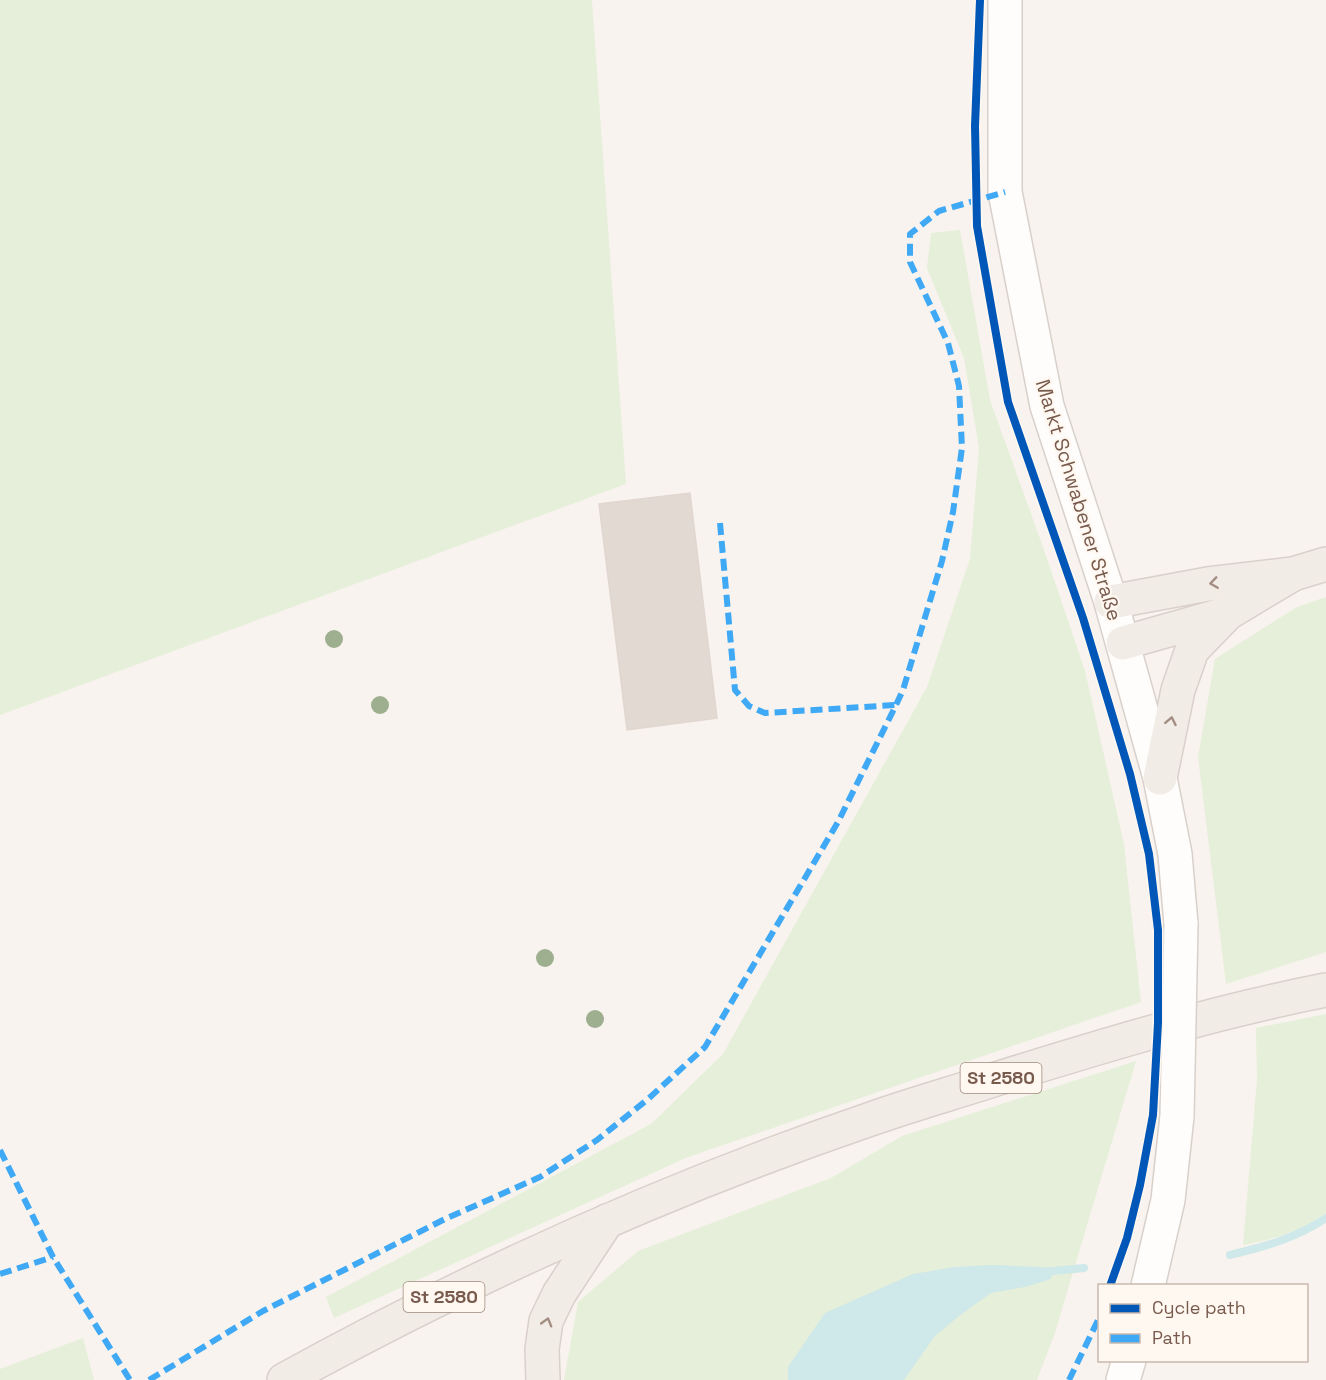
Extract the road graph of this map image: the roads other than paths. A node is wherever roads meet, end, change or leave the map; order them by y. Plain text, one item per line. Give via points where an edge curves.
1 (1005, 0) edge
2 (1326, 564) edge
3 (1293, 574) junction
4 (1111, 602) junction
5 (1228, 613) junction
6 (1123, 643) junction
7 (1160, 778) junction
8 (1326, 990) edge
9 (607, 1221) junction
10 (1148, 1284) edge
11 (1128, 1362) edge
12 (284, 1380) edge
13 (543, 1380) edge
14 (1123, 1380) edge

1 - 4 main road, Markt Schwabener Straße via 1005,192 1047,406
2 - 3 highway
3 -> 4 highway via 1208,584
3 - 5 highway
4 - 6 main road, Markt Schwabener Straße
5 - 6 highway
7 -> 5 highway via 1178,690 1192,650
6 - 7 main road, Markt Schwabener Straße
7 - 10 main road, Markt Schwabener Straße, bridge via 1175,854 1181,924 1177,1116 1168,1200
8 - 9 highway, St 2580 via 1134,1036 868,1120
9 - 12 highway, St 2580 via 398,1319
13 -> 9 highway via 546,1322 559,1294
11 - 14 main road

